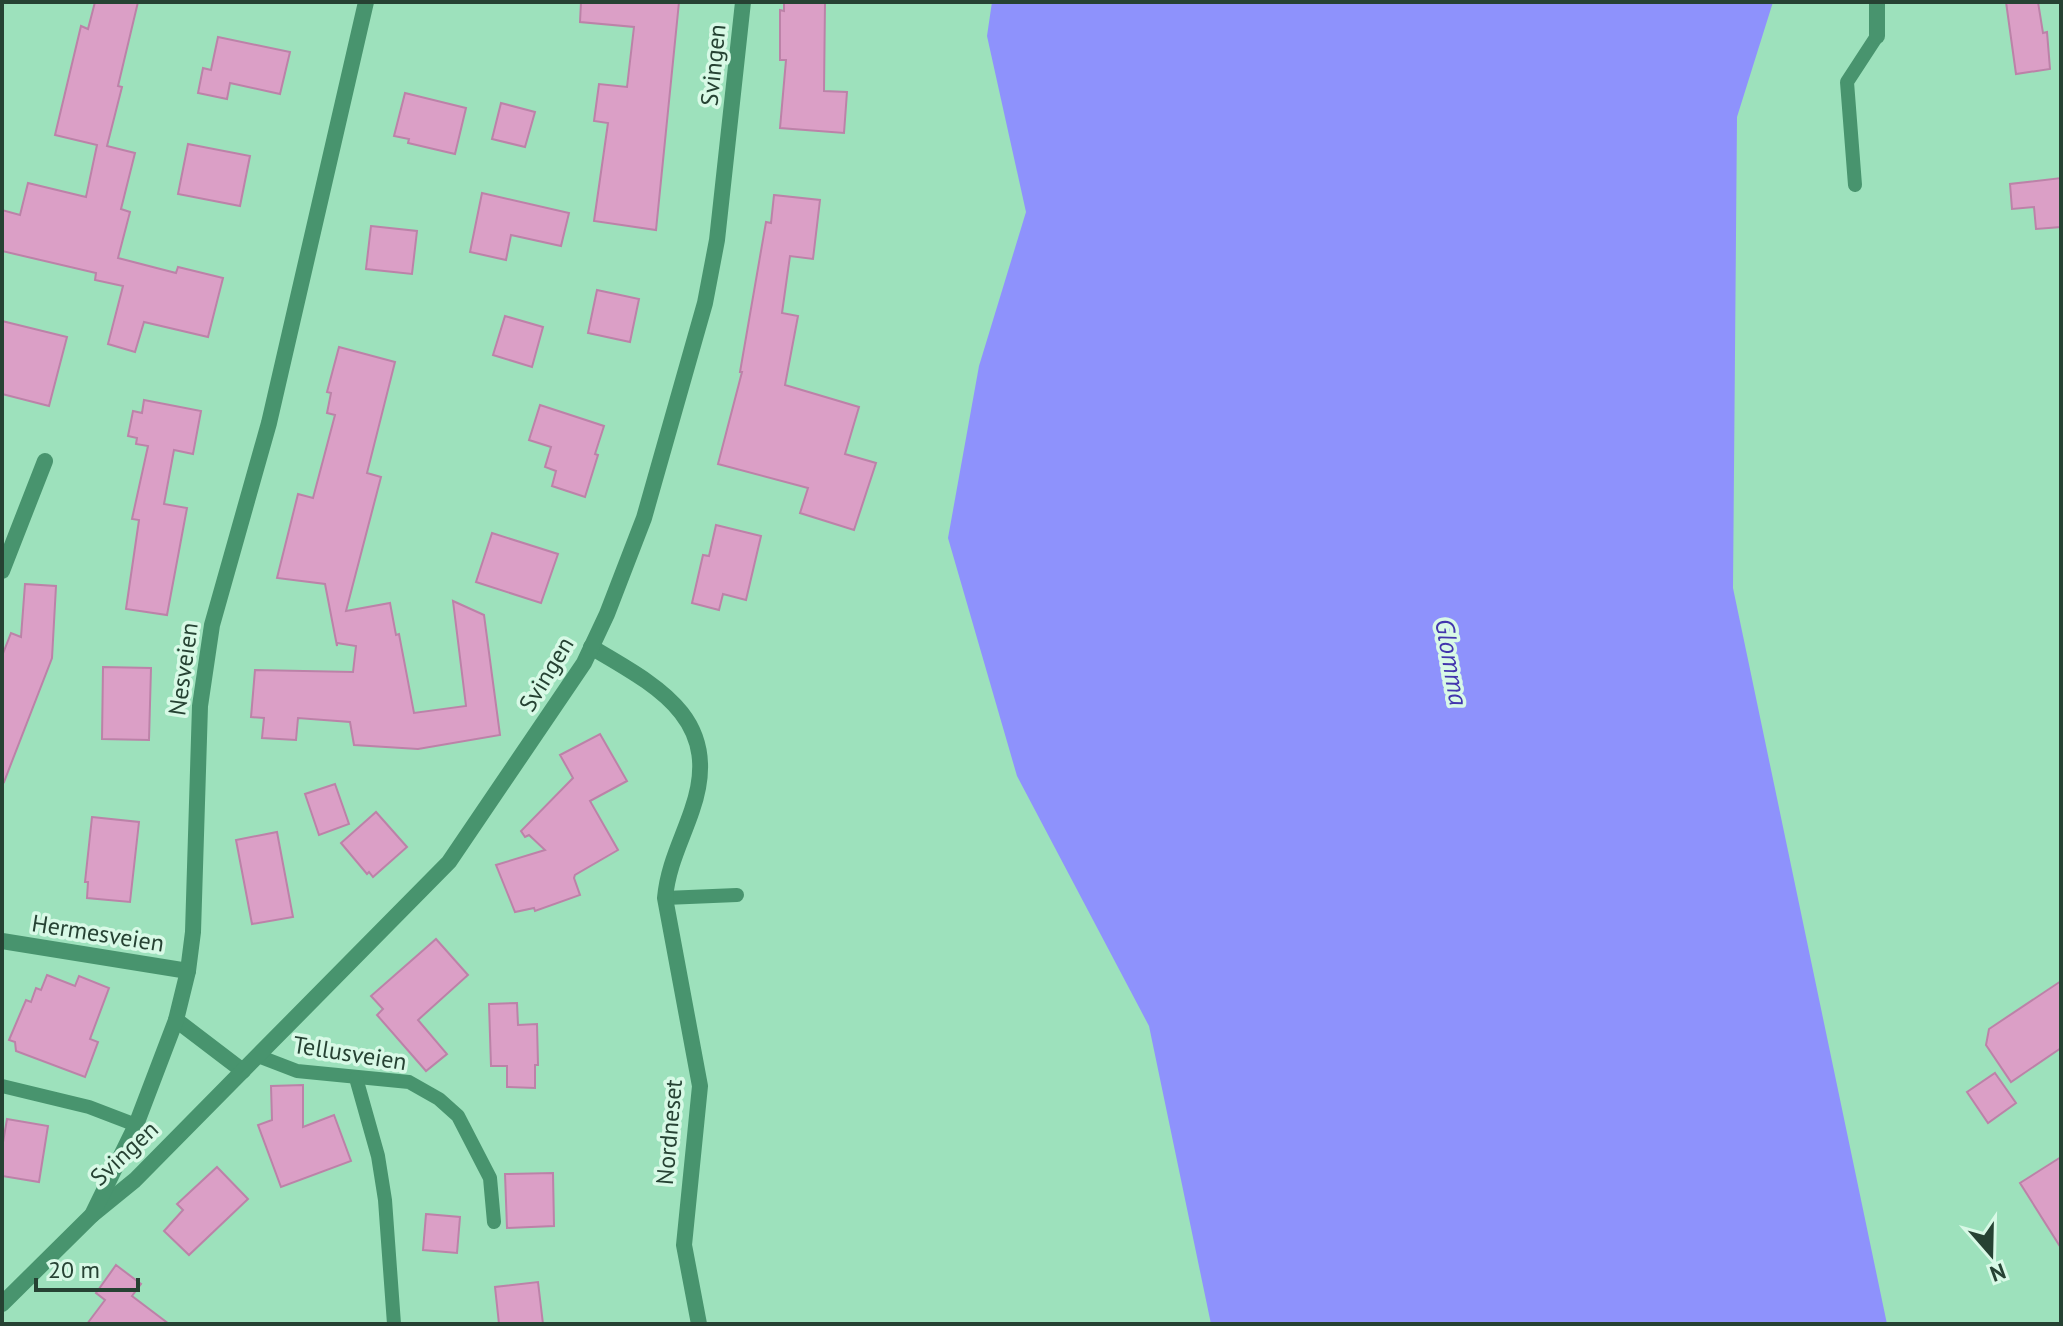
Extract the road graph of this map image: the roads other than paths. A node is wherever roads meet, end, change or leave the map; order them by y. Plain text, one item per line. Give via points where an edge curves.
1 (366, 2) edge
2 (743, 2) edge
3 (1877, 2) edge
4 (1877, 36) joint
5 (1855, 185) dead end
6 (45, 461) dead end
7 (2, 571) edge
8 (591, 647) junction
9 (737, 895) dead end
10 (665, 898) junction
11 (2, 941) edge
12 (188, 971) junction
13 (176, 1020) junction
14 (258, 1056) junction
15 (243, 1071) junction
16 (356, 1078) junction
17 (2, 1086) edge
18 (136, 1125) junction
19 (92, 1215) junction
20 (494, 1222) dead end
21 (2, 1304) edge
22 (394, 1324) edge
23 (699, 1324) edge

1 - 12 street, Nesveien via 269,423 212,625 200,706
2 - 8 street, Svingen via 717,240 705,303 644,518
3 - 4 street
4 - 5 lane via 1847,82
6 - 7 street
8 - 10 street, Nordneset via 670,697 695,738 699,786 672,858
8 - 14 street, Svingen via 563,697 449,862
9 - 10 lane
10 - 23 street, Nordneset via 700,1086 684,1245
11 - 12 street, Hermesveien
12 - 13 street, Nesveien
13 - 15 street
13 - 18 street, Nesveien
14 - 15 street, Svingen
14 - 16 lane, Tellusveien via 297,1071
15 - 19 street, Svingen via 135,1180
16 - 20 lane, Tellusveien via 409,1082 458,1116 490,1178
16 - 22 lane via 385,1200
17 - 18 lane via 89,1107
18 - 19 street, Nesveien
19 - 21 street, Nesveien

